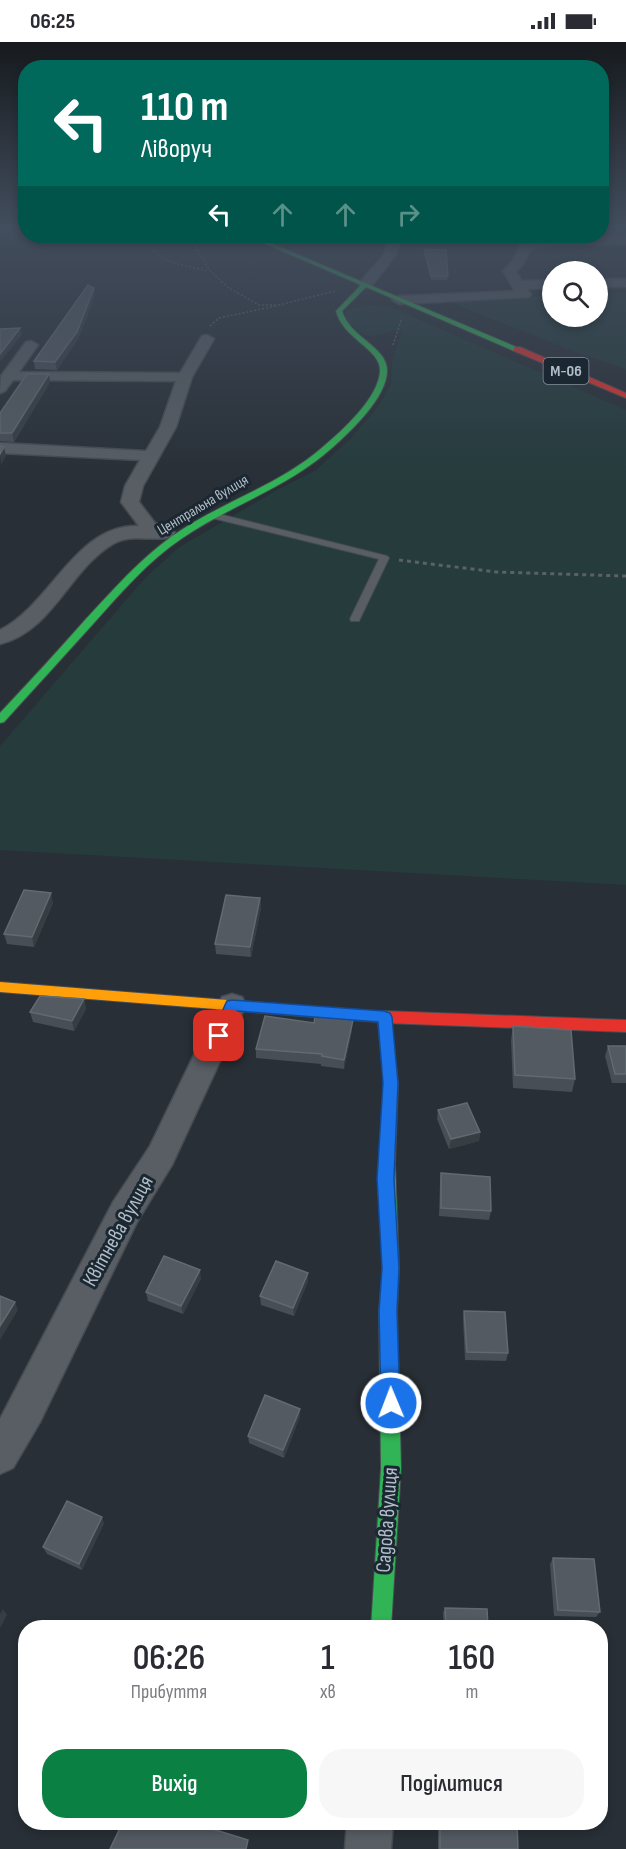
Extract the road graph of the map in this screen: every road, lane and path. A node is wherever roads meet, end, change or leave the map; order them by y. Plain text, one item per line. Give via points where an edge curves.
1 (245, 312) edge
2 (339, 312) edge
3 (400, 312) edge
4 (414, 312) edge
5 (207, 339) joint
6 (31, 345) dead end
7 (381, 357) junction
8 (185, 377) junction
9 (4, 383) edge
10 (624, 395) edge
11 (0, 448) edge
12 (150, 456) junction
13 (214, 516) junction
14 (156, 531) junction
15 (179, 536) junction
16 (384, 558) junction
17 (626, 576) edge
18 (356, 619) dead end
19 (0, 638) edge
20 (0, 720) edge
21 (0, 987) edge
22 (232, 1005) junction
23 (384, 1017) junction
24 (626, 1026) edge
25 (0, 1455) edge
26 (381, 1620) edge
27 (369, 1830) edge
28 (368, 1849) edge

1 - 5 path via 219,318 211,325
2 - 7 main road via 345,328
3 - 7 path via 391,352
4 - 10 main road, М-06
5 - 8 street
6 - 9 street
7 - 13 main road, Центральна вулиця via 384,370 380,387 331,445 307,465
8 - 9 street
8 - 12 street via 168,427
11 - 12 street
12 - 14 street via 130,502 143,521
13 - 15 main road, Центральна вулиця
13 - 16 lane
14 - 15 street
14 - 19 street via 132,533 99,546 73,567 34,614 12,634
15 - 20 main road, Центральна вулиця via 141,565
16 - 17 path via 496,572
16 - 18 lane
21 - 22 main road
22 - 23 main road
22 - 25 street, Квітнева вулиця via 161,1155 125,1212
23 - 24 main road
23 - 26 main road, Садова вулиця via 391,1083 386,1179 391,1268 391,1446
27 - 28 street

